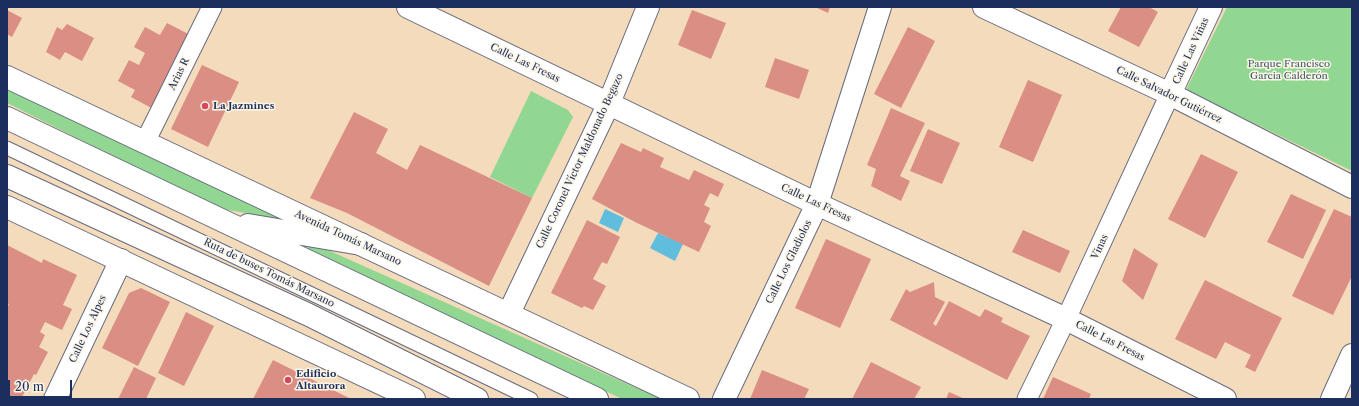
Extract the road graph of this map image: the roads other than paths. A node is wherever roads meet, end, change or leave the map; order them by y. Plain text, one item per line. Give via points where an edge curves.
1 (212, 7) edge
2 (648, 7) edge
3 (880, 7) edge
4 (984, 7) edge
5 (1211, 7) edge
6 (420, 9) edge
7 (7, 77) edge
8 (1170, 94) junction
9 (609, 103) junction
10 (7, 118) edge
11 (145, 142) junction
12 (7, 148) edge
13 (7, 176) edge
14 (1352, 187) edge
15 (817, 204) junction
16 (7, 206) edge
17 (224, 221) junction
18 (361, 244) junction
19 (121, 260) junction
20 (509, 313) junction
21 (1066, 319) junction
22 (1352, 355) edge
23 (55, 399) edge
24 (414, 399) edge
25 (477, 399) edge
26 (531, 399) edge
27 (597, 399) edge
28 (688, 399) edge
29 (724, 399) edge
30 (1027, 399) edge
31 (1224, 399) edge
32 (1332, 399) edge

1 - 11 street, Arias R
2 - 9 street, Calle Coronel Víctor Maldonado Begazo
3 - 15 street, Calle Los Gladiolos
4 - 8 street, Calle Salvador Gutiérrez
5 - 8 street, Calle Las Viñas
6 - 9 street, Calle Las Fresas
7 - 11 street, Avenida Tomás Marsano
8 - 14 street, Calle Salvador Gutiérrez
8 - 21 street, Vinas
9 - 15 street, Calle Las Fresas
9 - 20 street, Calle Coronel Víctor Maldonado Begazo
10 - 17 street
11 - 18 street, Avenida Tomás Marsano
12 - 26 lane, Ruta de buses Tomás Marsano
13 - 25 street via 309,315
15 - 21 street, Calle Las Fresas
15 - 29 street, Calle Los Gladiolos
16 - 19 street
17 - 18 street
17 - 27 street
18 - 20 street, Avenida Tomás Marsano
19 - 23 street, Calle Los Alpes
19 - 24 street
20 - 28 street, Avenida Tomás Marsano
21 - 30 street, Vinas
21 - 31 street, Calle Las Fresas
22 - 32 street

